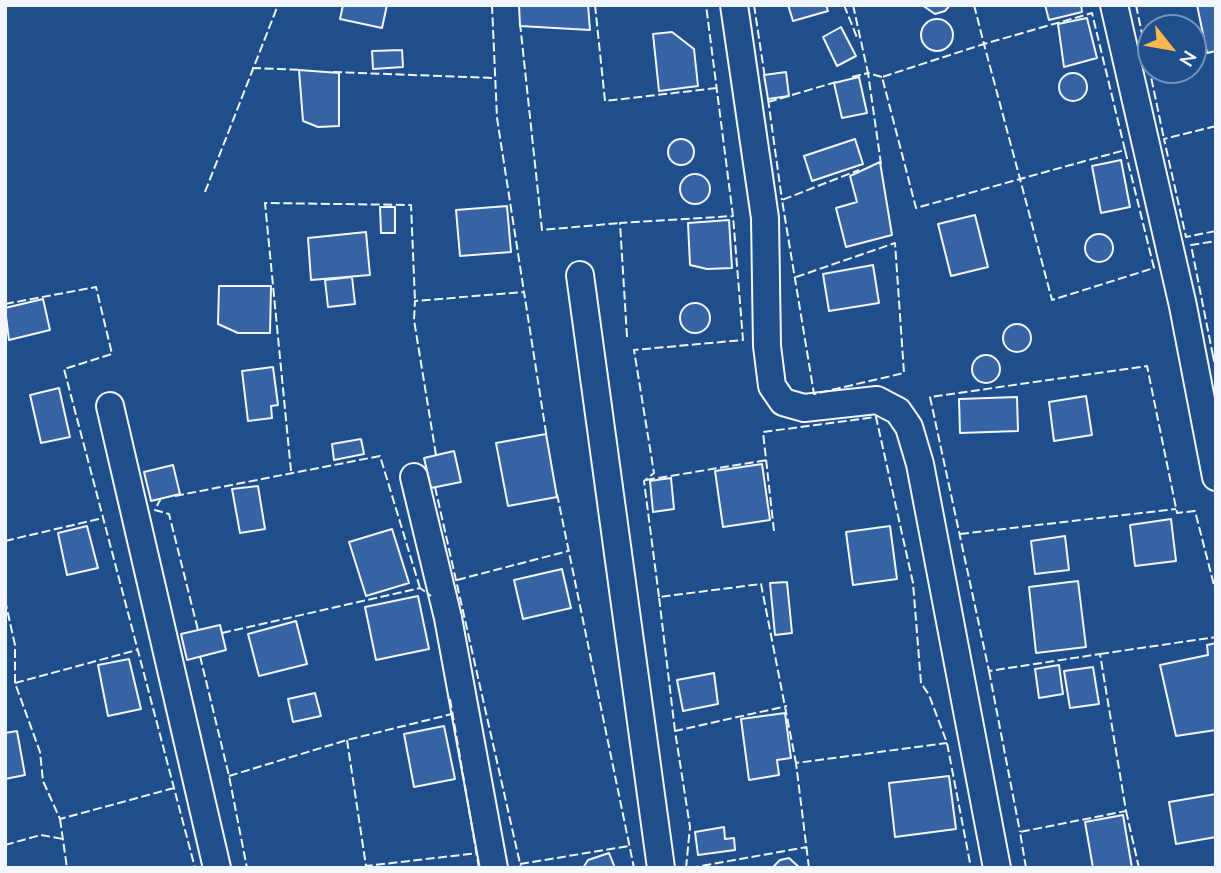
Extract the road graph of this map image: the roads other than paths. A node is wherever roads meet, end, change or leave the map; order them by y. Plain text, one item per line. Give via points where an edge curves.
1 (734, 5) edge
2 (1114, 5) edge
3 (580, 275) dead end
4 (110, 405) dead end
5 (414, 477) dead end
6 (1216, 477) edge
7 (217, 868) edge
8 (494, 868) edge
9 (661, 868) edge
10 (997, 868) edge

1 - 10 street via 765,218 772,386 783,402 804,408 877,400 898,411 909,427 920,464
2 - 6 street via 1183,306
3 - 9 street
4 - 7 street
5 - 8 street via 448,618

